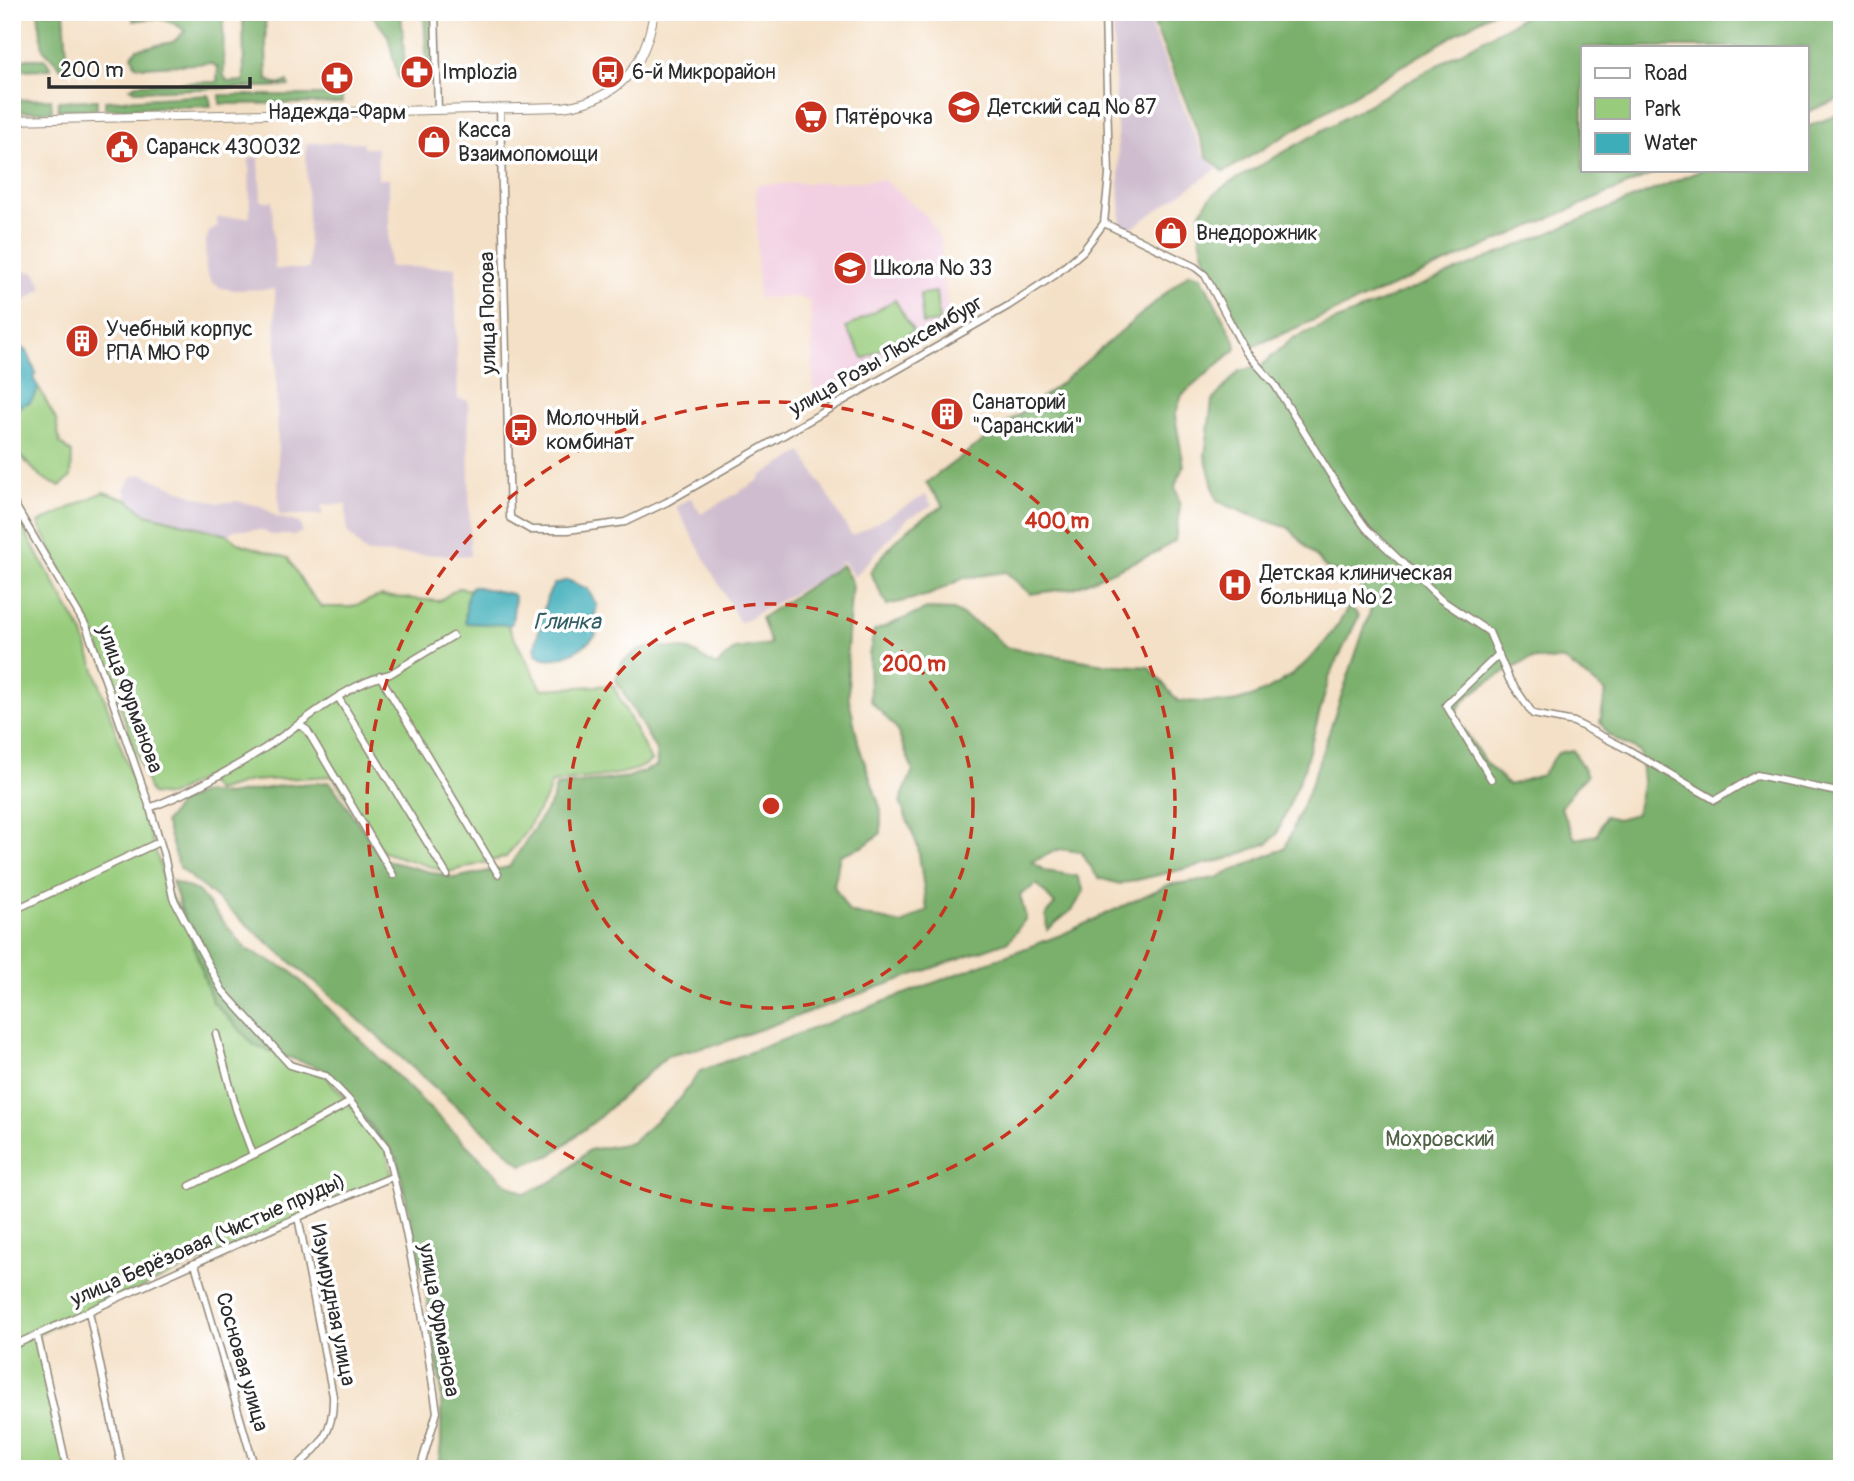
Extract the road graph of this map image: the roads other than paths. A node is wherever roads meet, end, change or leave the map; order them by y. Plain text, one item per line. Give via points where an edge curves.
1 (435, 12) edge
2 (654, 12) edge
3 (1105, 12) edge
4 (499, 108) junction
5 (438, 109) junction
6 (12, 120) edge
7 (1104, 223) junction
8 (12, 500) edge
9 (510, 518) joint
10 (453, 636) dead end
11 (1499, 654) junction
12 (380, 676) junction
13 (338, 697) junction
14 (294, 727) junction
15 (1490, 779) dead end
16 (1842, 793) edge
17 (149, 808) junction
18 (159, 842) junction
19 (447, 874) dead end
20 (498, 874) dead end
21 (394, 876) dead end
22 (12, 911) edge
23 (216, 1034) dead end
24 (350, 1102) junction
25 (253, 1155) junction
26 (392, 1177) junction
27 (190, 1186) dead end
28 (298, 1217) junction
29 (195, 1264) junction
30 (89, 1312) junction
31 (37, 1335) junction
32 (12, 1346) edge
33 (67, 1469) edge
34 (122, 1469) edge
35 (255, 1469) edge
36 (294, 1469) edge
37 (420, 1469) edge

1 - 5 street
2 - 4 main road via 643,57 618,85 579,105
3 - 7 street via 1109,175
4 - 5 main road
4 - 9 street, улица Попова
5 - 6 main road
7 - 9 street, улица Розы Люксембург via 1083,251 1008,306 636,519 568,530 531,530
7 - 11 street via 1205,275 1246,352 1275,385 1366,528 1440,599 1489,632
8 - 17 street, улица Фурманова via 87,628
10 - 12 street
11 - 15 street via 1446,705
11 - 16 street via 1509,679 1533,714 1574,722 1715,800 1757,775
12 - 13 street
12 - 20 street
13 - 14 street
13 - 19 street
14 - 17 street via 177,798
14 - 21 street via 307,730
17 - 18 street, улица Фурманова
18 - 22 street
18 - 24 street, улица Фурманова via 173,898 222,990 290,1065 326,1076
23 - 25 street
24 - 25 street
24 - 26 street, улица Фурманова via 386,1147
25 - 27 street
26 - 28 street, улица Берёзовая (Чистые пруды)
26 - 37 street, улица Фурманова via 421,1307 437,1412
28 - 29 street, улица Берёзовая (Чистые пруды)
28 - 36 street, Изумрудная улица via 334,1412 317,1449
29 - 30 street, улица Берёзовая (Чистые пруды)
29 - 35 street, Сосновая улица
30 - 31 street, улица Берёзовая (Чистые пруды)
30 - 34 street
31 - 32 street, улица Берёзовая (Чистые пруды)
31 - 33 street

